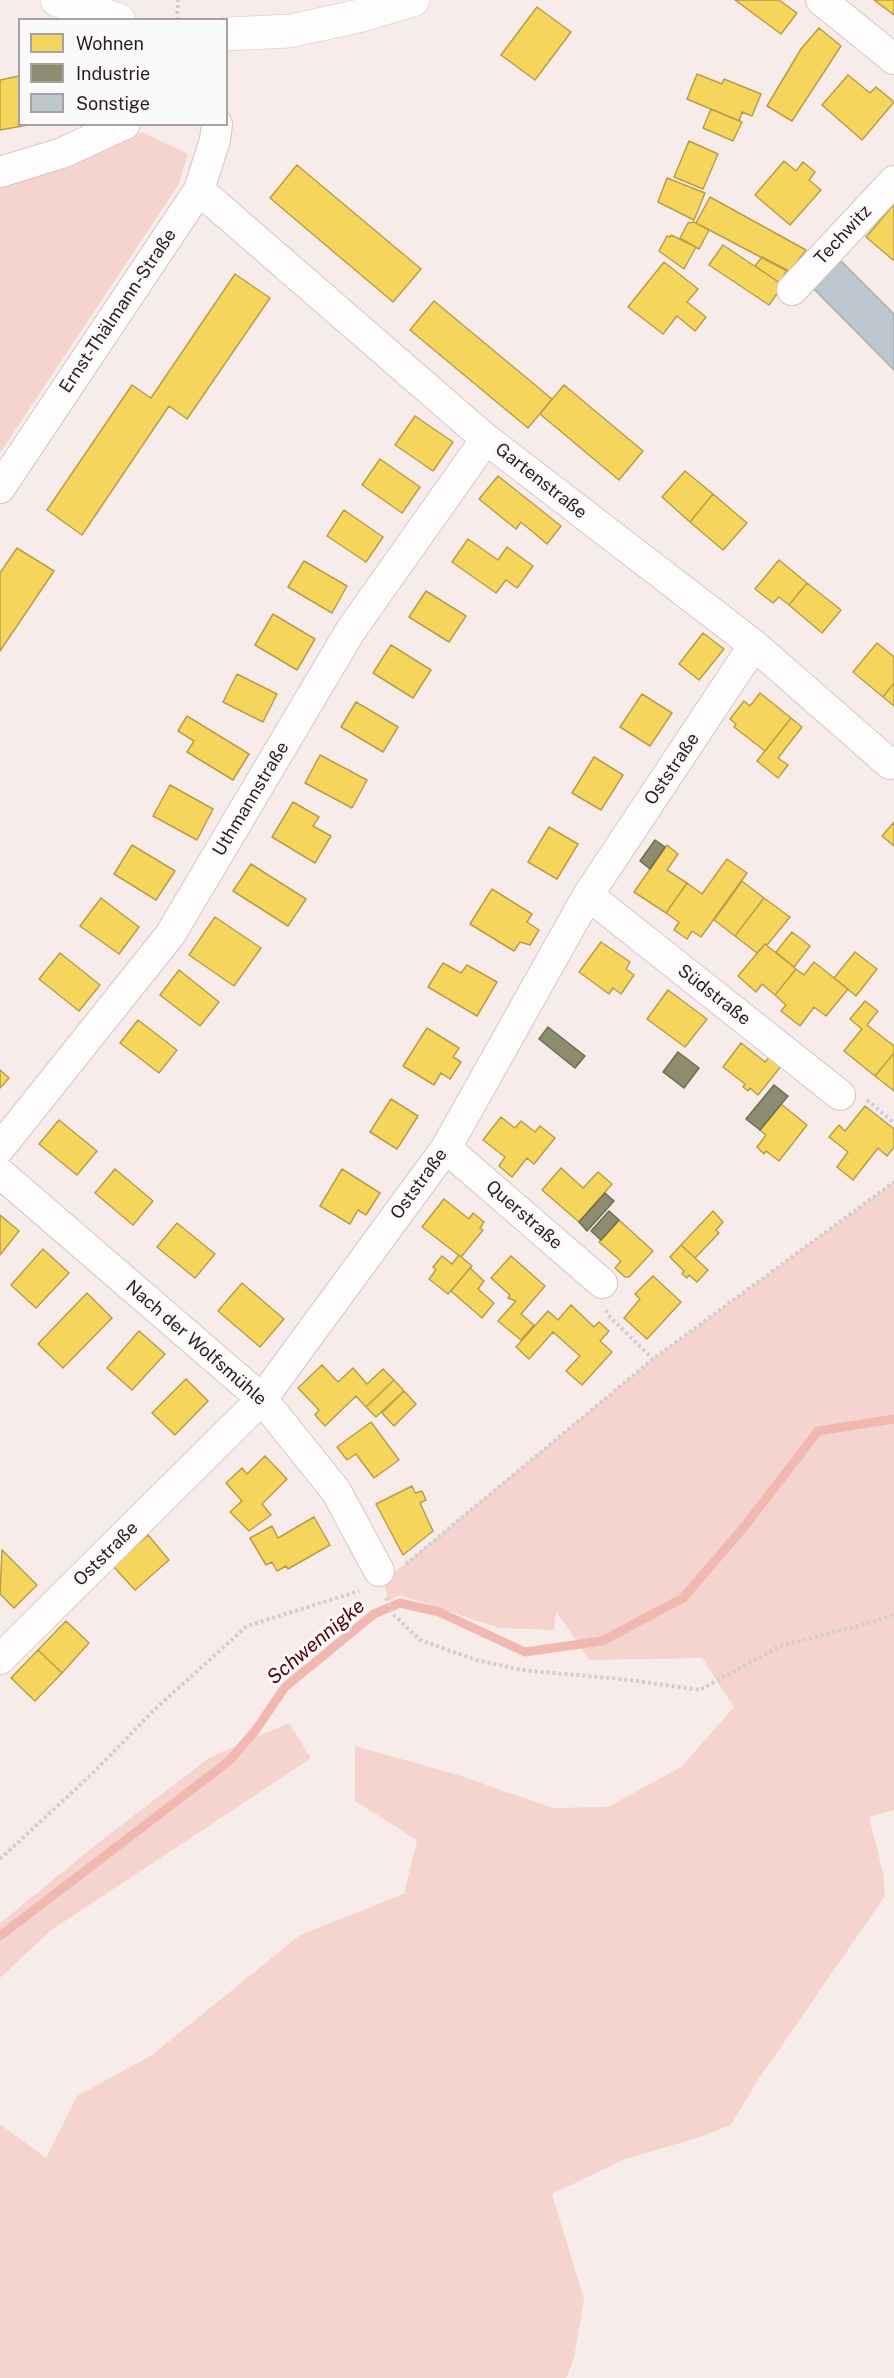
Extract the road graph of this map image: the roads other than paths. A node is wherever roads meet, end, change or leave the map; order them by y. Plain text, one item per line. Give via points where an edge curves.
1 (57, 0) edge
2 (413, 0) edge
3 (821, 0) edge
4 (113, 18) edge
5 (228, 37) edge
6 (894, 59) edge
7 (121, 126) edge
8 (217, 126) edge
9 (0, 171) edge
10 (894, 181) edge
11 (198, 190) junction
12 (792, 290) dead end
13 (486, 439) junction
14 (0, 488) edge
15 (754, 645) junction
16 (890, 764) dead end
17 (588, 895) junction
18 (840, 1095) dead end
19 (0, 1148) edge
20 (446, 1148) junction
21 (0, 1173) edge
22 (599, 1280) road end
23 (262, 1399) junction
24 (377, 1584) road end
25 (3, 1649) edge

1 - 4 street
2 - 5 street via 290,31
3 - 6 street
7 - 9 street via 62,153
8 - 11 street, Ernst-Thälmann-Straße
10 - 12 street, Techwitz
11 - 13 street, Gartenstraße
11 - 14 street, Ernst-Thälmann-Straße
13 - 15 street, Gartenstraße
13 - 19 street, Uthmannstraße via 351,630 170,935
15 - 16 street, Gartenstraße
15 - 17 street, Oststraße
17 - 18 street, Südstraße
17 - 20 street, Oststraße
20 - 22 street, Querstraße
20 - 23 street, Oststraße
21 - 23 street, Nach der Wolfsmühle
23 - 24 street, Nach der Wolfsmühle via 336,1491
23 - 25 street, Oststraße

